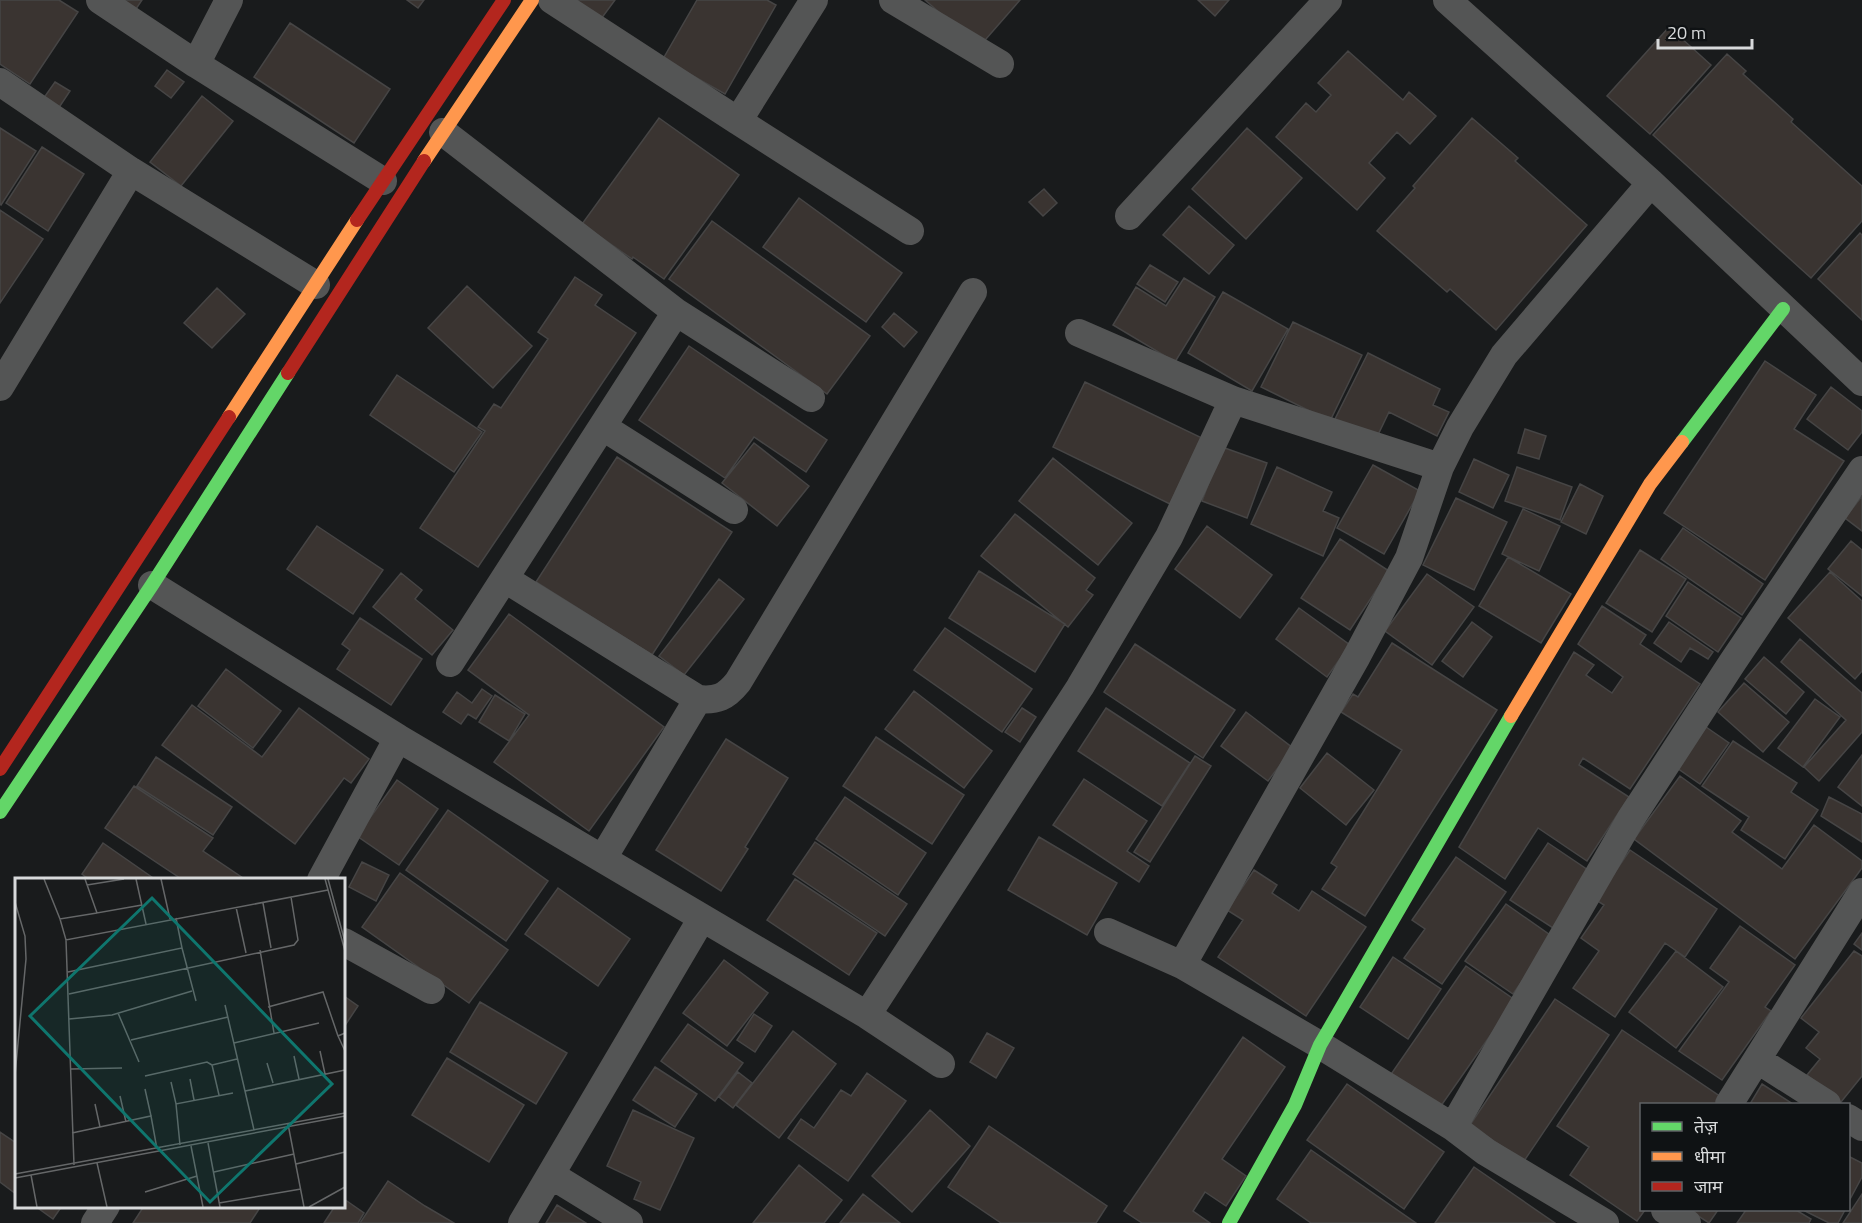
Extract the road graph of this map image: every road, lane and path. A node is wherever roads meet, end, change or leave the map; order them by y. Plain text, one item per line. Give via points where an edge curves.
1 (100, 0) edge
2 (229, 0) edge
3 (504, 0) edge
4 (532, 0) edge
5 (552, 0) edge
6 (814, 0) edge
7 (893, 0) edge
8 (1328, 0) edge
9 (1446, 0) edge
10 (196, 64) junction
11 (1000, 64) dead end
12 (0, 82) edge
13 (738, 121) junction
14 (443, 132) junction
15 (130, 171) junction
16 (383, 181) junction
17 (1651, 183) junction
18 (1129, 216) dead end
19 (910, 231) dead end
20 (316, 285) junction
21 (973, 292) dead end
22 (1783, 309) junction
23 (676, 312) junction
24 (1079, 333) dead end
25 (1862, 382) edge
26 (0, 387) edge
27 (811, 399) dead end
28 (1233, 400) junction
29 (603, 427) junction
30 (1440, 466) junction
31 (1862, 470) edge
32 (734, 510) dead end
33 (505, 579) junction
34 (152, 585) junction
35 (450, 663) dead end
36 (698, 699) junction
37 (398, 738) junction
38 (0, 769) edge
39 (5, 792) edge
40 (0, 812) edge
41 (603, 858) junction
42 (322, 878) edge
43 (1862, 892) edge
44 (702, 918) junction
45 (1108, 932) dead end
46 (345, 943) edge
47 (1182, 965) junction
48 (431, 990) dead end
49 (867, 1015) junction
50 (1320, 1045) junction
51 (1758, 1060) junction
52 (941, 1064) dead end
53 (1730, 1103) edge
54 (1825, 1103) edge
55 (1453, 1127) junction
56 (551, 1175) junction
57 (105, 1208) edge
58 (1662, 1211) edge
59 (1667, 1211) edge
60 (95, 1223) edge
61 (522, 1223) edge
62 (629, 1223) edge
63 (1229, 1223) edge
64 (1605, 1223) edge
65 (1653, 1223) edge
66 (1687, 1223) edge

1 - 10 street
2 - 10 street
3 - 16 street
4 - 14 street
5 - 13 street
6 - 13 street
7 - 11 street
8 - 18 street
9 - 17 street
10 - 16 street
12 - 15 street
13 - 19 street
14 - 23 street
14 - 34 street
15 - 20 street
15 - 26 street
16 - 20 street
17 - 22 street
17 - 30 street via 1504,355
20 - 38 street
21 - 36 street via 738,682 721,698
22 - 25 street
22 - 50 street via 1650,484
23 - 27 street
23 - 29 street
24 - 28 street
28 - 30 street
28 - 49 street via 1169,537 1080,687
29 - 32 street
29 - 33 street
30 - 47 street via 1409,558
31 - 55 street via 1630,820
33 - 35 street
33 - 36 street
34 - 37 street
34 - 39 street
36 - 41 street
37 - 41 street
37 - 42 street
39 - 40 street
41 - 44 street
43 - 51 street
44 - 49 street
44 - 56 street
45 - 47 street
46 - 48 street
47 - 50 street
49 - 52 street
50 - 55 street
50 - 63 street via 1295,1105
51 - 53 street
51 - 54 street
55 - 64 street via 1486,1152
56 - 61 street
56 - 62 street
57 - 60 street
58 - 65 street
59 - 66 street

